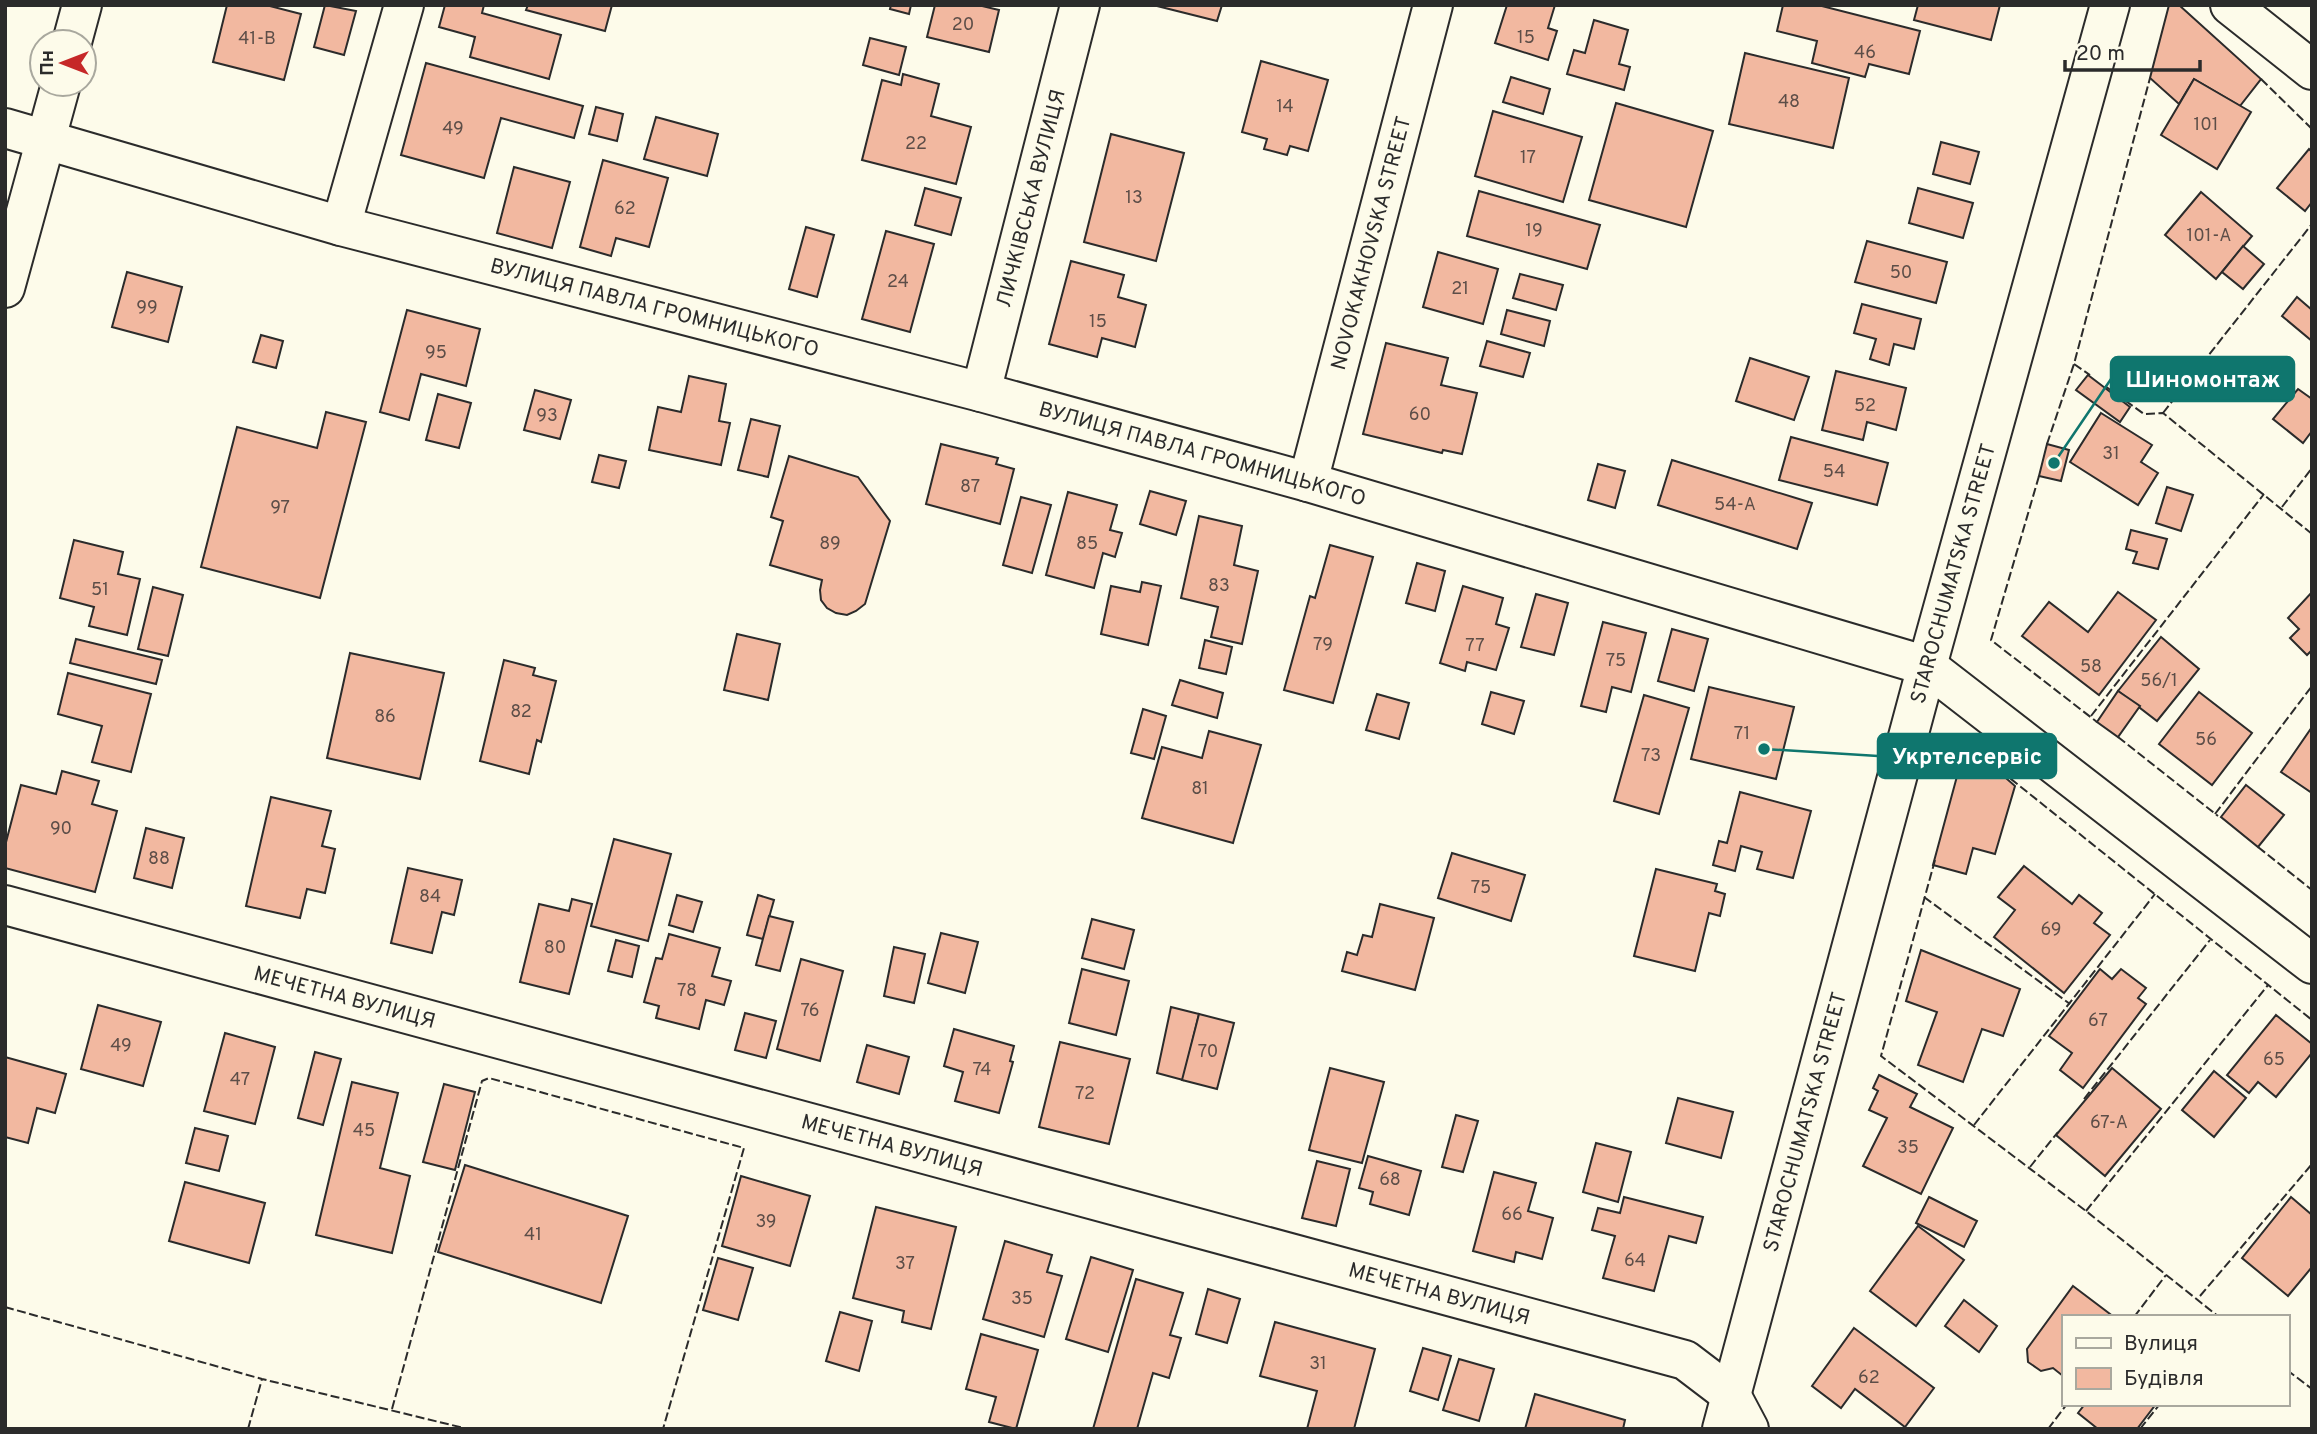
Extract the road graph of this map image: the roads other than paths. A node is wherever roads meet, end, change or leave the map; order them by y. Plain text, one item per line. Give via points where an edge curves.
1 (82, 5) edge
2 (404, 5) edge
3 (1080, 5) edge
4 (1433, 5) edge
5 (2110, 5) edge
6 (2230, 5) edge
7 (76, 28) edge
8 (2312, 70) edge
9 (57, 98) edge
10 (5, 128) edge
11 (46, 139) junction
12 (341, 226) junction
13 (5, 288) edge
14 (981, 392) junction
15 (1308, 481) junction
16 (1927, 666) junction
17 (5, 905) edge
18 (2312, 964) edge
19 (1727, 1412) edge
20 (1749, 1429) edge

1 - 7 street
2 - 12 street
3 - 14 street, ЛИЧКІВСЬКА ВУЛИЦЯ
4 - 15 street, NOVOKAKHOVSKA STREET
5 - 16 street, STAROCHUMATSKA STREET
6 - 8 street
9 - 11 street
10 - 11 street, ВУЛИЦЯ ПАВЛА ГРОМНИЦЬКОГО
11 - 12 street, ВУЛИЦЯ ПАВЛА ГРОМНИЦЬКОГО
11 - 13 street
12 - 14 street, ВУЛИЦЯ ПАВЛА ГРОМНИЦЬКОГО
14 - 15 street, ВУЛИЦЯ ПАВЛА ГРОМНИЦЬКОГО
15 - 16 street, ВУЛИЦЯ ПАВЛА ГРОМНИЦЬКОГО
16 - 18 street, ВУЛИЦЯ ПАВЛА ГРОМНИЦЬКОГО
16 - 19 street, STAROCHUMATSKA STREET
17 - 19 street, МЕЧЕТНА ВУЛИЦЯ via 1685,1360
19 - 20 street, МЕЧЕТНА ВУЛИЦЯ

